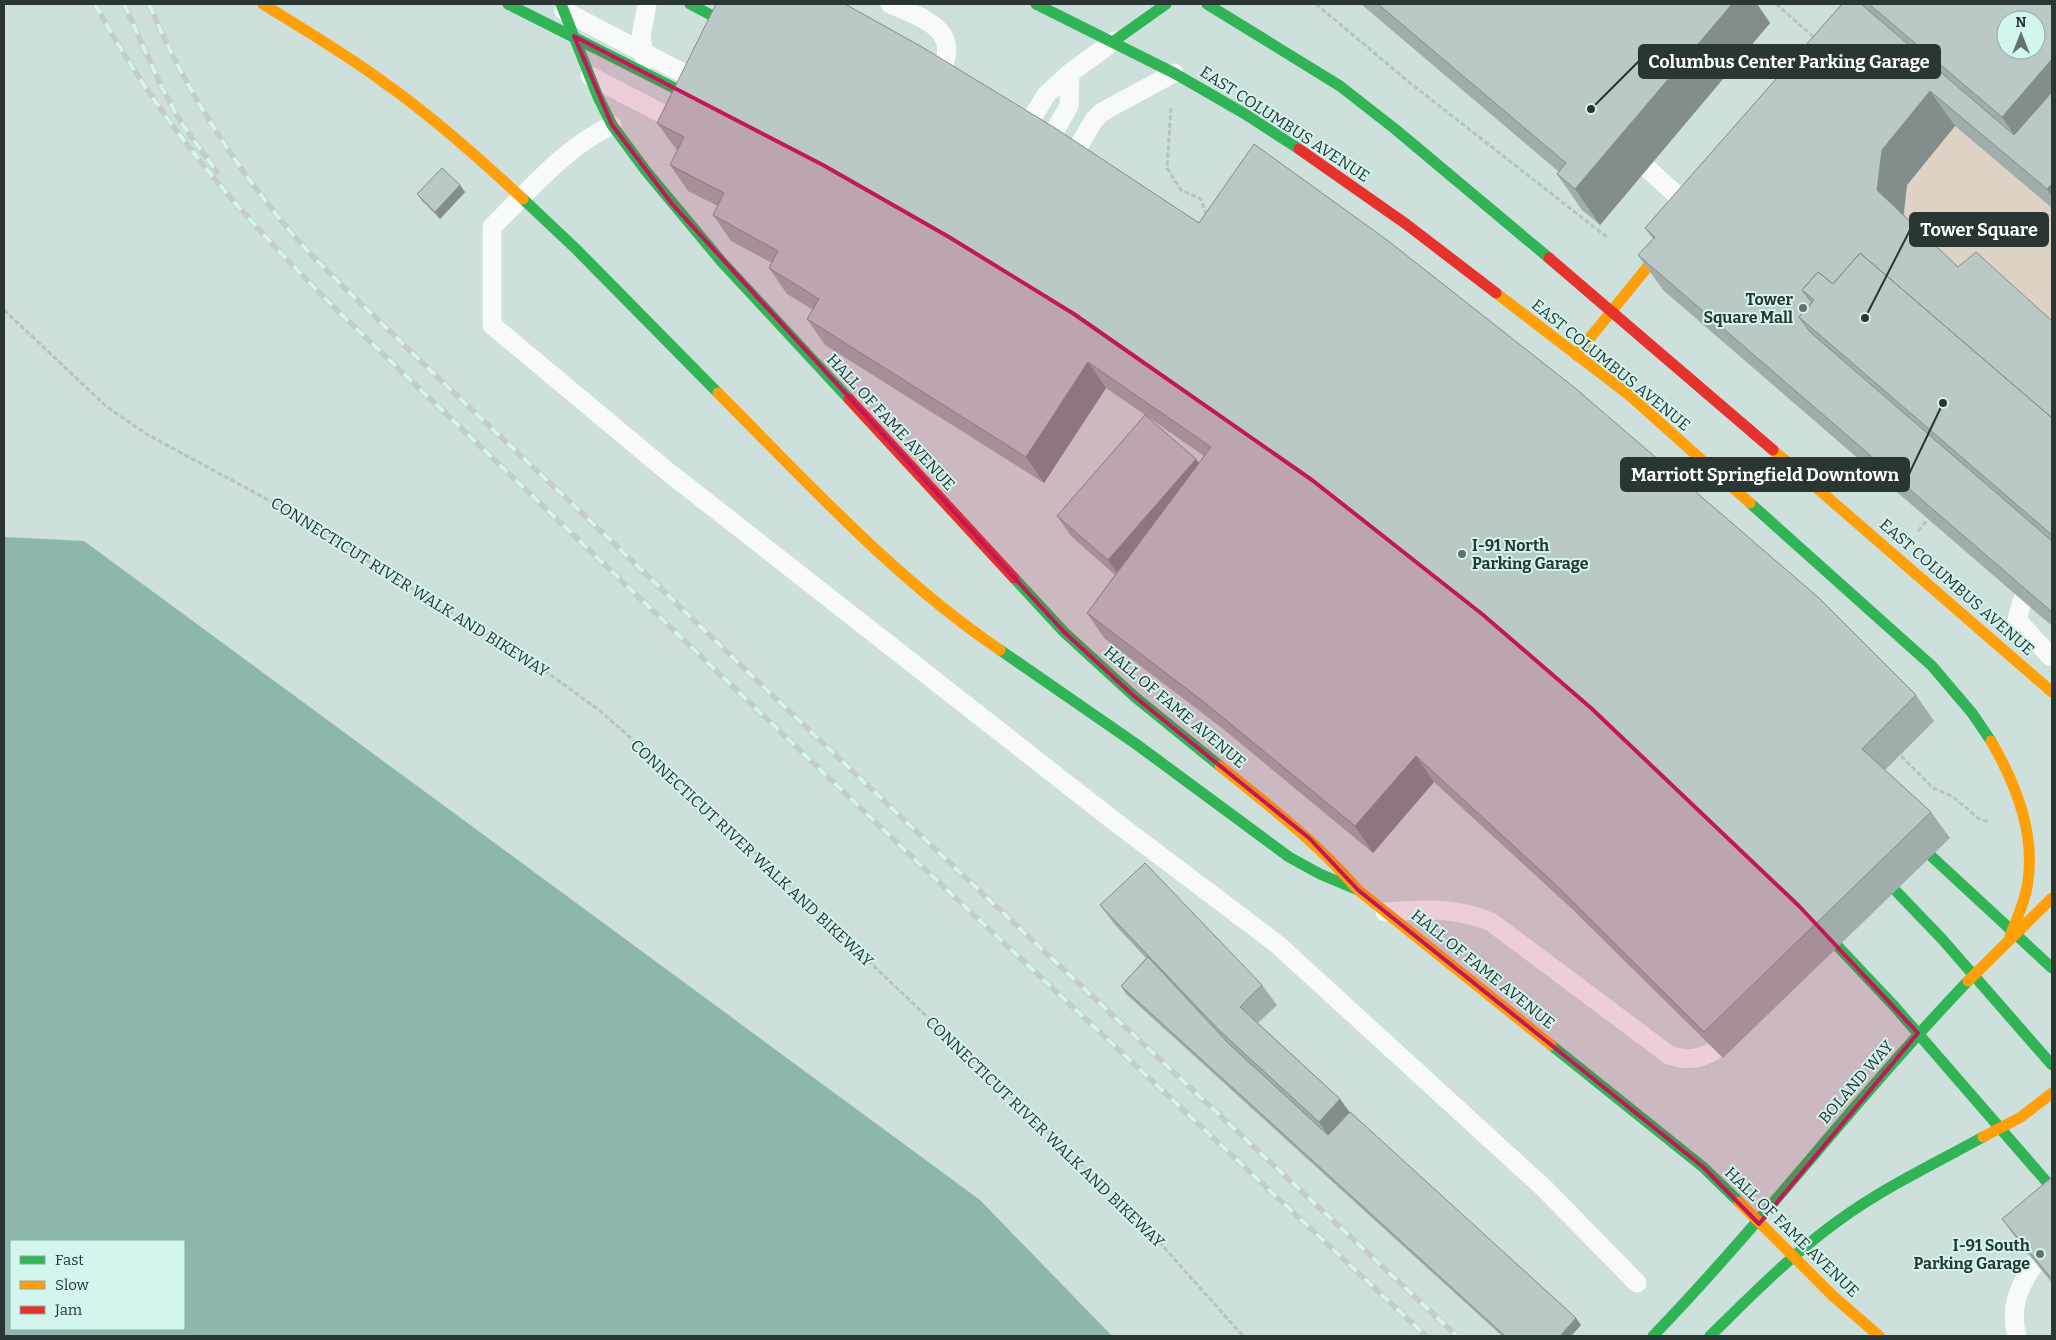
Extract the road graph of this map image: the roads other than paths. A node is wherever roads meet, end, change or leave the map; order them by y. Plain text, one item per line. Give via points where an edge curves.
1 (263, 4) edge
2 (508, 4) edge
3 (648, 4) edge
4 (690, 4) edge
5 (890, 4) edge
6 (1036, 4) edge
7 (1166, 4) edge
8 (1207, 4) edge
9 (563, 8) edge
10 (758, 39) edge
11 (1114, 41) junction
12 (577, 44) junction
13 (940, 73) edge
14 (1070, 73) junction
15 (1174, 73) junction
16 (590, 76) junction
17 (707, 86) edge
18 (720, 111) edge
19 (692, 116) junction
20 (612, 125) junction
21 (1028, 126) edge
22 (1050, 139) edge
23 (1074, 154) edge
24 (1648, 168) dead end
25 (1694, 216) joint
26 (1611, 310) junction
27 (1576, 355) junction
28 (2022, 602) edge
29 (2051, 654) edge
30 (2030, 673) junction
31 (2052, 692) edge
32 (1898, 825) edge
33 (1864, 858) edge
34 (1358, 890) junction
35 (2052, 898) edge
36 (1385, 912) junction
37 (1806, 913) edge
38 (2010, 936) junction
39 (2052, 968) edge
40 (1715, 1050) edge
41 (2052, 1065) edge
42 (2052, 1093) edge
43 (2052, 1188) edge
44 (1759, 1224) junction
45 (1792, 1257) junction
46 (2035, 1263) edge
47 (1637, 1283) dead end
48 (1653, 1336) edge
49 (1710, 1336) edge
50 (1879, 1336) edge
51 (2017, 1336) edge

1 - 34 main road via 380,79 450,133 527,202 864,540 942,608 1136,744 1289,857
2 - 18 main road
3 - 19 lane via 641,37 650,75 675,107
4 - 10 main road
5 - 13 lane via 939,28 946,44
6 - 11 main road, EAST COLUMBUS AVENUE
7 - 11 main road
8 - 26 main road, EAST COLUMBUS AVENUE via 1366,105
9 - 12 main road, HALL OF FAME AVENUE
9 - 17 lane
11 - 14 lane
11 - 15 main road, EAST COLUMBUS AVENUE
12 - 16 main road, HALL OF FAME AVENUE
12 - 19 lane
14 - 21 lane via 1046,95
14 - 22 lane via 1069,106
15 - 23 lane via 1102,112
15 - 27 main road, EAST COLUMBUS AVENUE via 1328,168
16 - 19 lane
16 - 20 main road, HALL OF FAME AVENUE
20 - 34 main road, HALL OF FAME AVENUE via 721,261 1044,612 1135,697 1309,838
20 - 47 lane via 571,149 492,227 492,325 675,477 1114,821 1277,944 1545,1189
24 - 25 lane
25 - 26 main road
26 - 27 main road
26 - 30 main road, EAST COLUMBUS AVENUE
27 - 38 main road, EAST COLUMBUS AVENUE via 1629,396 1918,653 1973,712 2002,757 2024,818 2028,843 2026,886
28 - 29 lane via 2017,620
29 - 30 lane
30 - 31 main road, EAST COLUMBUS AVENUE
32 - 39 main road
33 - 41 main road via 1942,939
34 - 36 main road, HALL OF FAME AVENUE
35 - 38 main road, BOLAND WAY
36 - 40 lane via 1439,909 1473,914 1491,922 1669,1055 1697,1058
36 - 44 main road, HALL OF FAME AVENUE via 1703,1167
37 - 43 main road via 1895,1007
38 - 44 main road, BOLAND WAY via 1918,1034
42 - 45 main road via 2020,1117 1863,1204
44 - 45 main road, HALL OF FAME AVENUE
44 - 48 main road, BOLAND WAY
45 - 49 main road
45 - 50 main road, HALL OF FAME AVENUE
46 - 51 lane via 2014,1302

